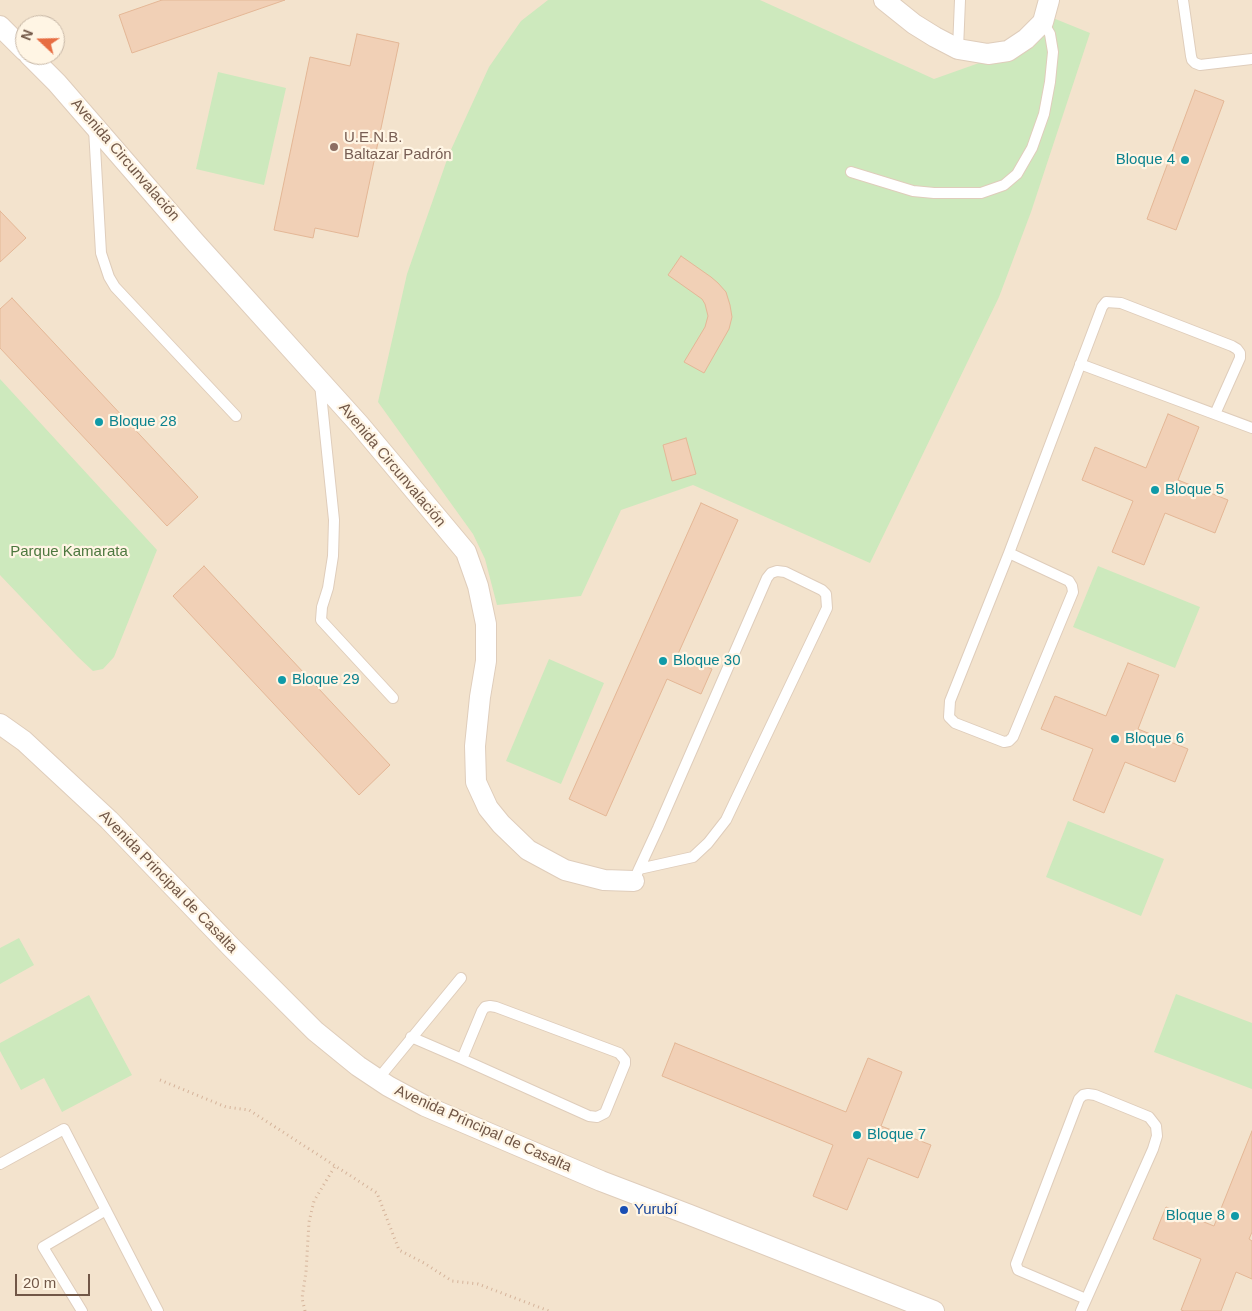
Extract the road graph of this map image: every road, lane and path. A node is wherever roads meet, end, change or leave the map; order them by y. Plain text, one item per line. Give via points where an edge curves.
1 (884, 0) edge
2 (960, 0) edge
3 (1050, 0) edge
4 (1184, 0) edge
5 (1043, 22) junction
6 (0, 26) edge
7 (15, 41) edge
8 (958, 49) junction
9 (1252, 59) edge
10 (39, 65) edge
11 (94, 125) junction
12 (851, 172) dead end
13 (1080, 364) junction
14 (320, 381) junction
15 (1215, 414) junction
16 (236, 416) dead end
17 (1252, 428) edge
18 (1009, 552) junction
19 (393, 698) dead end
20 (0, 724) edge
21 (637, 875) junction
22 (461, 978) dead end
23 (411, 1038) junction
24 (462, 1059) junction
25 (378, 1079) junction
26 (160, 1080) dead end
27 (0, 1164) edge
28 (335, 1166) junction
29 (106, 1210) junction
30 (1086, 1299) junction
31 (82, 1311) edge
32 (158, 1311) edge
33 (305, 1311) edge
34 (549, 1311) edge
35 (934, 1311) edge
36 (1081, 1311) edge

1 - 8 street via 914,24
2 - 8 lane
3 - 5 street
4 - 9 lane via 1191,56 1195,63
5 - 8 street via 1008,51 988,54
5 - 12 lane via 1050,34 1053,52 1044,114 1032,148 1017,174 1004,185 981,194 934,193 913,191
6 - 7 street
10 - 11 street, Avenida Circunvalación
11 - 14 street, Avenida Circunvalación
11 - 16 lane via 101,253 109,277
13 - 15 lane
13 - 15 lane via 1102,307 1106,302 1121,303 1237,349 1240,358
13 - 18 lane
14 - 19 lane via 334,520 333,556 321,620
14 - 21 street, Avenida Circunvalación via 466,552 486,624 486,661 475,746 476,782 488,808 528,850 565,870 604,880
15 - 17 lane
18 - 18 lane via 1069,581 1072,592 1013,737 1004,742 955,723 949,709
20 - 25 street, Avenida Principal de Casalta via 24,740 109,820 315,1031
21 - 21 lane via 767,578 771,573 784,572 822,590 828,600 827,608 726,820 693,857
22 - 23 lane
23 - 24 lane
23 - 25 lane
24 - 24 lane via 597,1117 605,1113 625,1064 619,1053 490,1006 482,1011
25 - 35 street, Avenida Principal de Casalta via 425,1106 601,1181
26 - 28 path via 226,1107 249,1110
27 - 29 lane via 64,1129
28 - 33 path via 314,1201 309,1222 302,1298
28 - 34 path via 377,1193 399,1250 452,1281 478,1284
29 - 31 lane via 43,1247
29 - 32 lane
30 - 30 lane via 1018,1270 1016,1264 1079,1099 1088,1094 1149,1117 1158,1136
30 - 36 lane

